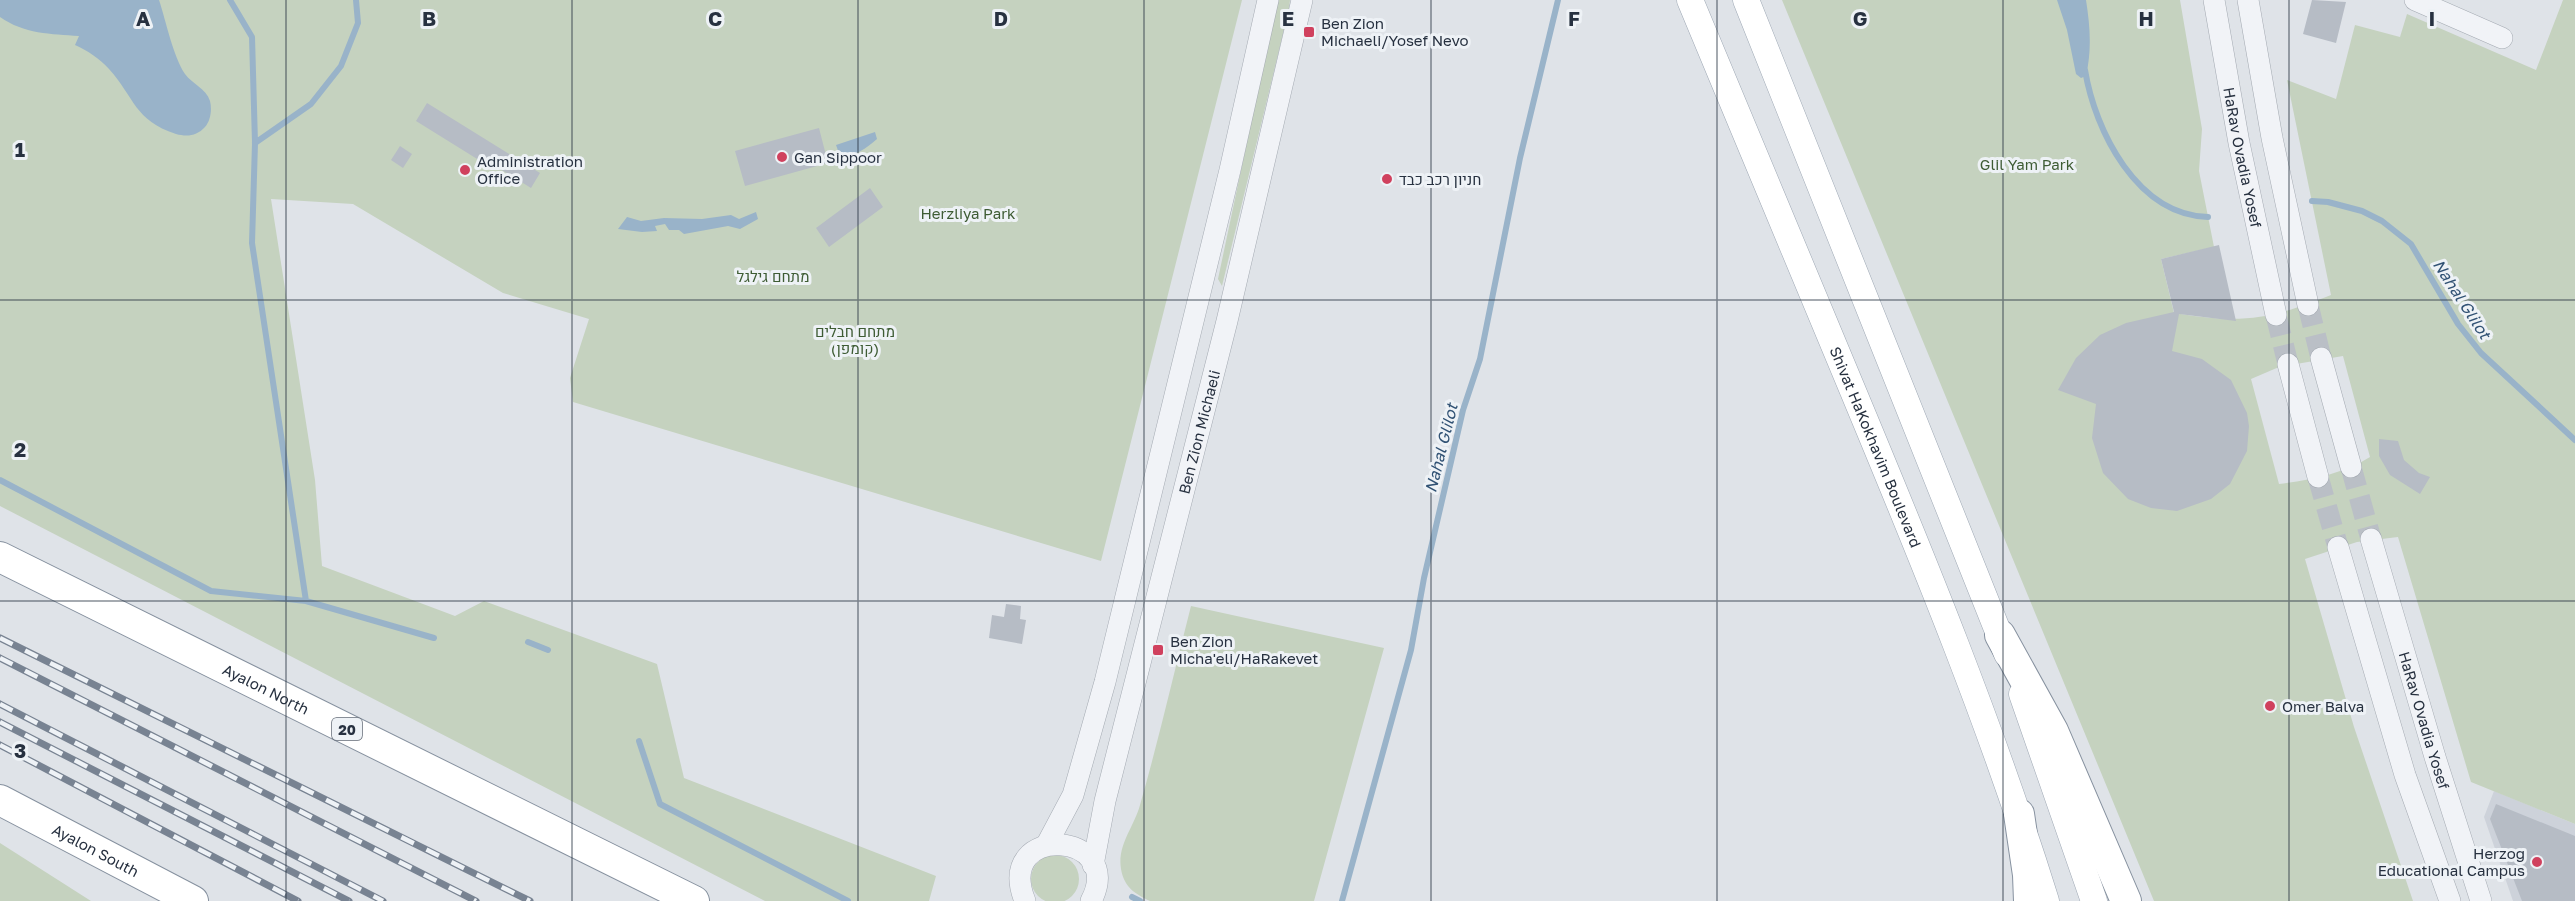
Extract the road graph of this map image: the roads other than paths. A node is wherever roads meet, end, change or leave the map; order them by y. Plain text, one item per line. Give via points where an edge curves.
1 (1268, 0) edge
2 (1302, 0) edge
3 (1690, 0) edge
4 (1746, 0) edge
5 (2214, 0) edge
6 (2248, 0) edge
7 (2415, 0) edge
8 (2502, 38) dead end
9 (2308, 305) tunnel mouth
10 (2276, 315) tunnel mouth
11 (2320, 358) tunnel mouth
12 (2288, 364) tunnel mouth
13 (2351, 467) tunnel mouth
14 (2318, 477) tunnel mouth
15 (2371, 538) tunnel mouth
16 (2338, 547) tunnel mouth
17 (0, 557) edge
18 (2000, 635) junction
19 (0, 800) edge
20 (2019, 814) junction
21 (1047, 844) junction
22 (1093, 865) junction
23 (193, 901) edge
24 (693, 901) edge
25 (1025, 901) edge
26 (1092, 901) edge
27 (2029, 901) edge
28 (2046, 901) edge
29 (2094, 901) edge
30 (2126, 901) edge
31 (2450, 901) edge
32 (2481, 901) edge

1 - 21 street, Ben Zion Michaeli via 1105,682 1073,795
2 - 22 street, Ben Zion Michaeli via 1229,313 1105,801
3 - 20 main road, Shivat HaKokhavim Boulevard via 1893,487
4 - 18 main road
5 - 10 street, HaRav Ovadia Yosef via 2239,143
6 - 9 street, HaRav Ovadia Yosef via 2272,138
7 - 8 street
11 - 13 street
12 - 14 street
15 - 32 street, HaRav Ovadia Yosef
16 - 31 street via 2405,775
17 - 24 highway, Ayalon North / 20
18 - 29 main road
18 - 30 highway via 2052,731
19 - 23 highway, Ayalon South
20 - 27 highway
20 - 28 main road, Shivat HaKokhavim Boulevard
21 - 22 street via 1078,848
21 - 25 street via 1029,857 1022,868 1020,880
22 - 26 street, Ben Zion Michaeli via 1097,879

